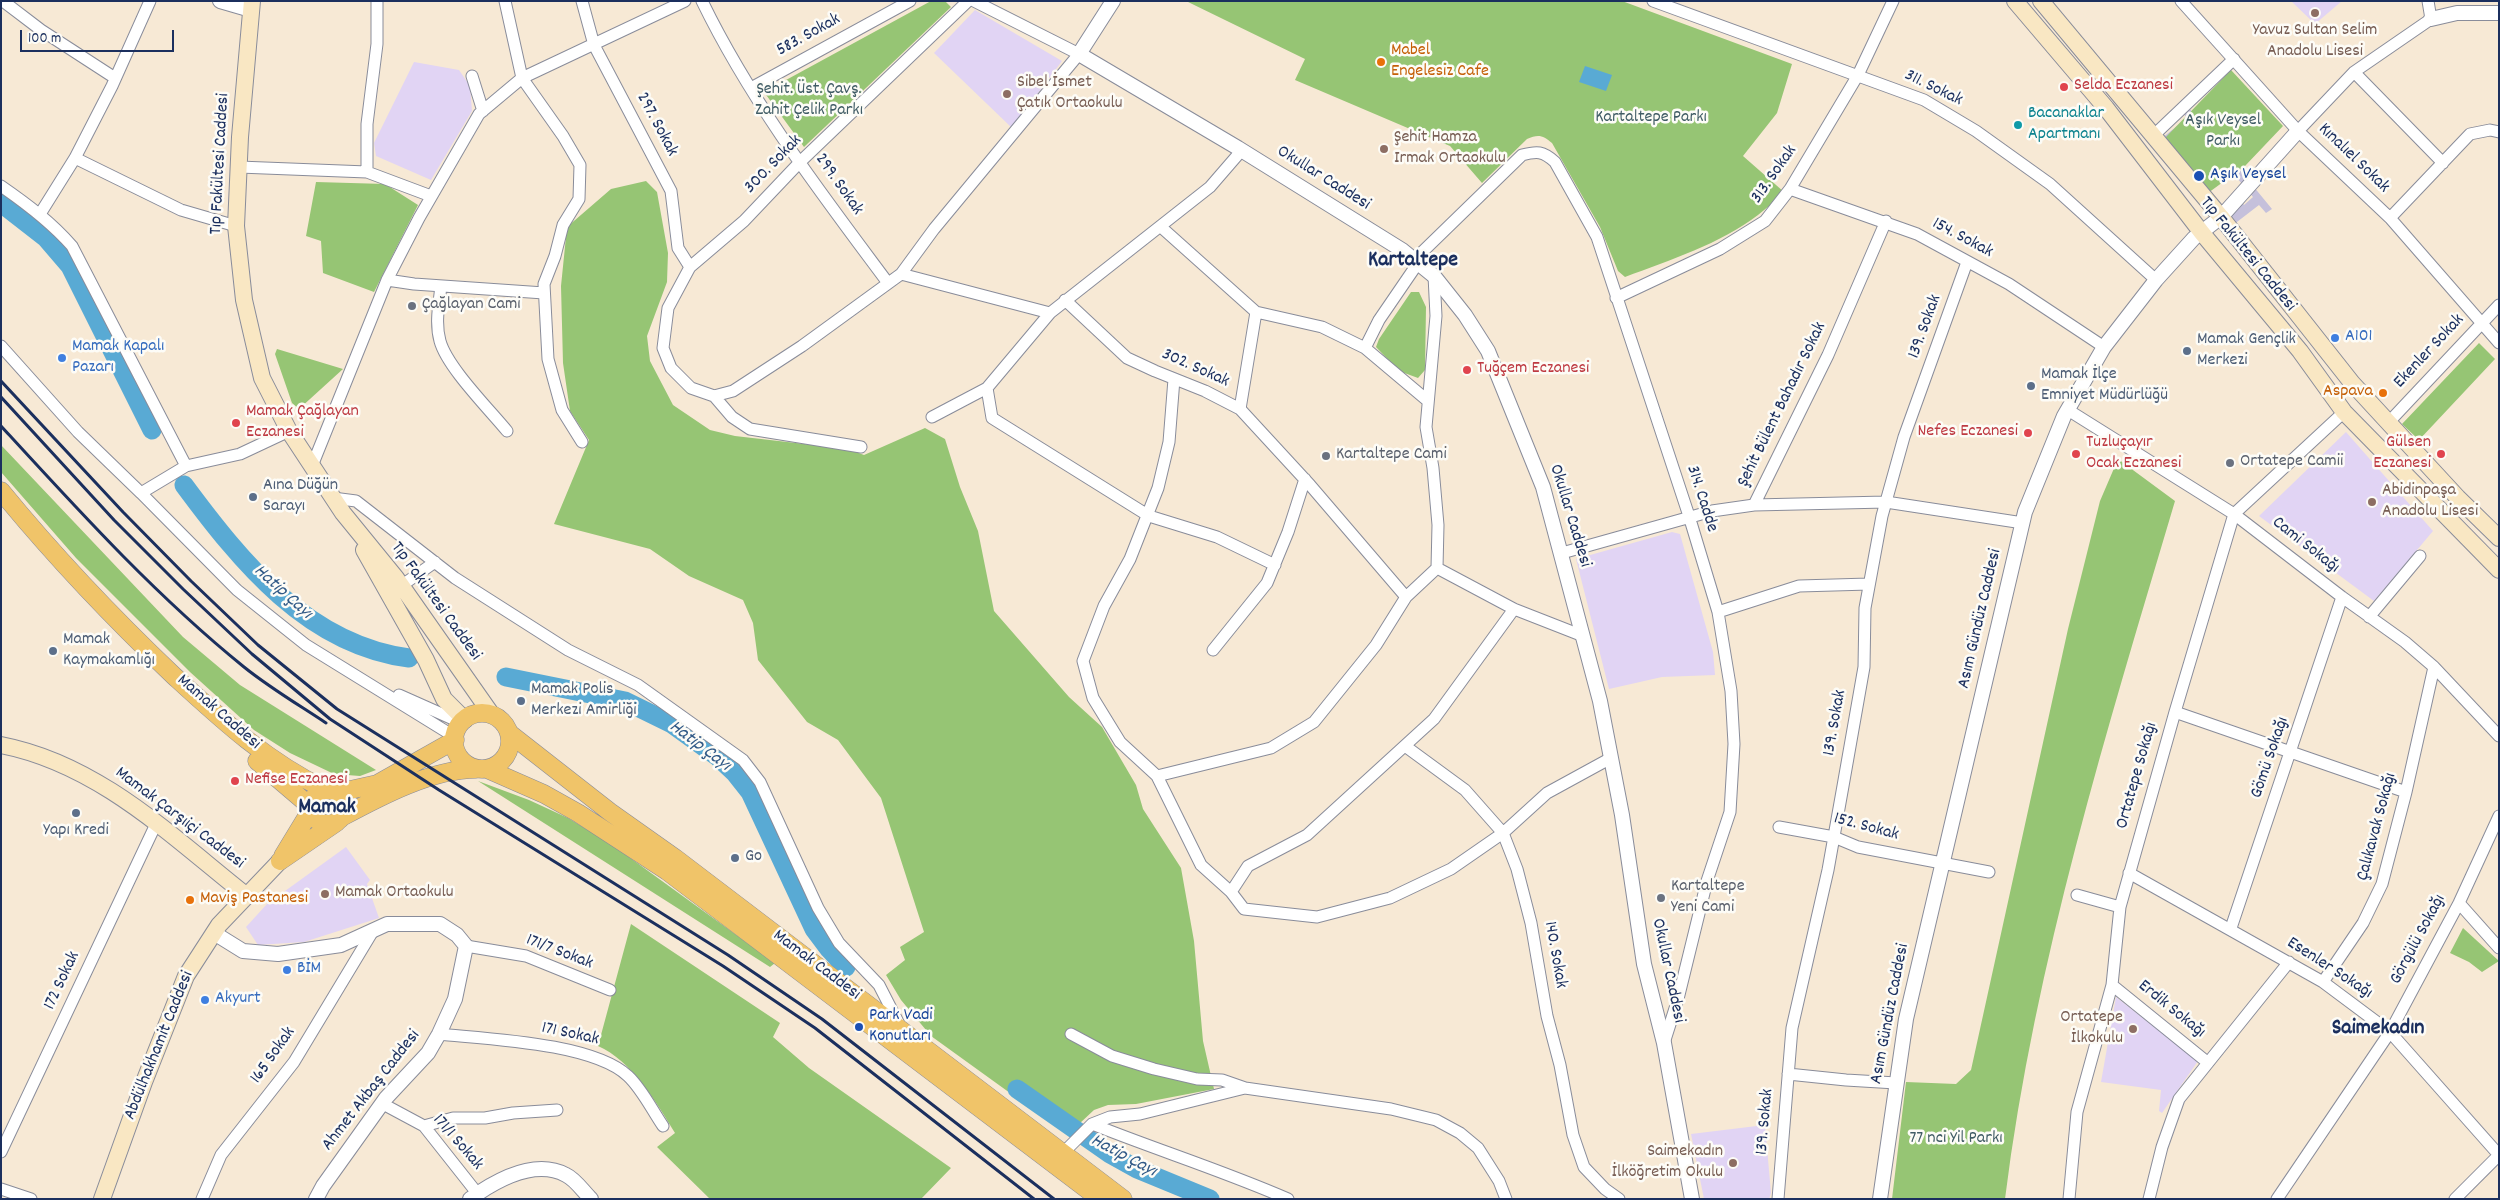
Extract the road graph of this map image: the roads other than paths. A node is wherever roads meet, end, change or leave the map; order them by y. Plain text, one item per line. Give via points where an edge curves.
1 (3, 1) edge
2 (150, 1) edge
3 (220, 1) edge
4 (377, 1) edge
5 (505, 1) edge
6 (582, 1) edge
7 (685, 1) edge
8 (702, 1) edge
9 (910, 1) edge
10 (968, 1) edge
11 (974, 1) edge
12 (1113, 1) edge
13 (1653, 1) edge
14 (1893, 1) edge
15 (2014, 1) edge
16 (2041, 1) edge
17 (2181, 1) edge
18 (2428, 1) edge
19 (252, 6) edge
20 (2499, 13) edge
21 (2431, 19) junction
22 (594, 45) junction
23 (1079, 54) junction
24 (2234, 59) junction
25 (2354, 72) junction
26 (1858, 75) junction
27 (472, 76) dead end
28 (115, 78) junction
29 (522, 78) junction
30 (751, 88) junction
31 (483, 111) junction
32 (2298, 131) junction
33 (2499, 132) edge
34 (2153, 136) junction
35 (1242, 150) junction
36 (75, 158) junction
37 (800, 162) junction
38 (2442, 163) junction
39 (239, 167) junction
40 (366, 172) junction
41 (1, 186) edge
42 (1790, 189) junction
43 (431, 196) junction
44 (40, 214) junction
45 (2221, 216) junction
46 (2390, 218) junction
47 (1886, 221) junction
48 (236, 226) junction
49 (1161, 227) junction
50 (2202, 233) junction
51 (1416, 261) junction
52 (1968, 262) junction
53 (690, 268) junction
54 (901, 274) junction
55 (1434, 276) junction
56 (387, 280) junction
57 (2156, 280) junction
58 (888, 283) junction
59 (440, 286) junction
60 (544, 293) junction
61 (1616, 298) junction
62 (1064, 300) junction
63 (2499, 305) edge
64 (1256, 312) junction
65 (1050, 313) junction
66 (2481, 323) junction
67 (2499, 343) edge
68 (1, 346) edge
69 (2104, 347) junction
70 (1364, 348) junction
71 (1174, 379) junction
72 (987, 388) junction
73 (714, 396) junction
74 (1428, 401) junction
75 (1240, 409) junction
76 (2068, 410) junction
77 (2344, 412) junction
78 (932, 417) dead end
79 (2388, 423) junction
80 (289, 431) junction
81 (507, 431) dead end
82 (582, 442) dead end
83 (861, 447) dead end
84 (186, 466) junction
85 (312, 466) junction
86 (1305, 479) junction
87 (1, 491) edge
88 (142, 493) junction
89 (333, 498) junction
90 (1886, 502) junction
91 (1754, 505) junction
92 (1, 508) edge
93 (343, 513) junction
94 (2234, 514) junction
95 (1149, 516) junction
96 (1689, 516) junction
97 (2023, 523) junction
98 (2499, 538) edge
99 (1562, 553) junction
100 (2420, 556) dead end
101 (435, 562) junction
102 (1274, 565) junction
103 (1437, 568) junction
104 (2499, 570) edge
105 (1868, 584) junction
106 (401, 586) junction
107 (1406, 597) junction
108 (2342, 598) junction
109 (1514, 609) junction
110 (1718, 612) junction
111 (2369, 617) junction
112 (1583, 636) junction
113 (1213, 650) dead end
114 (2434, 667) junction
115 (2175, 712) junction
116 (492, 715) junction
117 (459, 730) junction
118 (509, 733) junction
119 (2499, 736) edge
120 (1, 745) edge
121 (1405, 746) junction
122 (2291, 754) junction
123 (1611, 758) junction
124 (482, 769) junction
125 (1157, 776) junction
126 (327, 789) junction
127 (2406, 792) junction
128 (311, 808) junction
129 (2499, 816) edge
130 (340, 819) junction
131 (156, 824) junction
132 (1779, 827) dead end
133 (1502, 833) junction
134 (1834, 837) junction
135 (280, 862) junction
136 (1944, 862) junction
137 (1989, 872) dead end
138 (2129, 873) junction
139 (1231, 892) junction
140 (2077, 895) dead end
141 (247, 896) junction
142 (2459, 903) junction
143 (2120, 907) junction
144 (2231, 928) junction
145 (373, 931) junction
146 (214, 933) junction
147 (466, 946) junction
148 (2499, 948) edge
149 (2288, 962) junction
150 (2323, 982) junction
151 (2112, 985) junction
152 (610, 990) dead end
153 (902, 1030) junction
154 (2390, 1032) junction
155 (439, 1034) junction
156 (1071, 1034) dead end
157 (1664, 1044) junction
158 (2207, 1062) junction
159 (1788, 1074) junction
160 (1896, 1083) junction
161 (1245, 1088) junction
162 (383, 1104) junction
163 (557, 1110) dead end
164 (424, 1126) junction
165 (663, 1126) dead end
166 (1090, 1126) junction
167 (1, 1152) edge
168 (1064, 1152) junction
169 (2499, 1155) edge
170 (1, 1189) edge
171 (473, 1196) edge
172 (318, 1198) edge
173 (31, 1199) edge
174 (102, 1199) edge
175 (202, 1199) edge
176 (591, 1199) edge
177 (1100, 1199) edge
178 (1123, 1199) edge
179 (1288, 1199) edge
180 (1506, 1199) edge
181 (1619, 1199) edge
182 (1692, 1199) edge
183 (1778, 1199) edge
184 (1880, 1199) edge
185 (2069, 1199) edge
186 (2149, 1199) edge
187 (2277, 1199) edge
188 (2455, 1199) edge

1 - 28 street
2 - 28 street
3 - 19 street
4 - 40 street via 377,44 367,124
5 - 29 street
6 - 22 street, 297. Sokak
7 - 22 street
8 - 30 street, 299. Sokak via 726,50
9 - 30 street, 583. Sokak
10 - 37 street, 300. Sokak
11 - 23 street
12 - 23 street
13 - 26 street, 311. Sokak
14 - 26 street, 313. Sokak
15 - 50 main road, Tıp Fakültesi Caddesi via 2106,108
16 - 34 main road
17 - 24 street, Kınalıel Sokak
18 - 21 street
19 - 39 main road, Tıp Fakültesi Caddesi
20 - 21 street via 2457,13
21 - 25 street
22 - 29 street
22 - 53 street, 297. Sokak via 671,191 678,248
23 - 35 street, Okullar Caddesi
23 - 54 street via 934,229
24 - 32 street, Kınalıel Sokak
24 - 34 street
25 - 32 street
25 - 38 street
26 - 42 street, 313. Sokak
26 - 57 street, 311. Sokak via 1924,100 1976,131 2050,184
27 - 31 street
28 - 36 street
29 - 31 street
29 - 60 street via 580,165 579,199 563,225
30 - 37 street, 299. Sokak
31 - 43 street
32 - 45 street, Asım Gündüz Caddesi
32 - 46 street, Kınalıel Sokak
33 - 38 street via 2490,130 2470,134
34 - 45 main road
35 - 49 street via 1210,187
35 - 51 street, Okullar Caddesi
36 - 44 street
36 - 48 street via 181,210
37 - 53 street, 300. Sokak via 744,221
37 - 58 street, 299. Sokak
38 - 46 street
39 - 40 street
39 - 48 main road, Tıp Fakültesi Caddesi
40 - 43 street
41 - 44 street
42 - 47 street, 154. Sokak
42 - 61 street, 313. Sokak via 1765,221 1720,249
43 - 56 street
44 - 84 street via 58,229 84,265
45 - 50 street, Asım Gündüz Caddesi
45 - 79 main road via 2352,384
46 - 66 street, Kınalıel Sokak
47 - 52 street, 154. Sokak
47 - 91 street, Şehit Bülent Bahadır Sokak via 1828,355
48 - 80 main road, Tıp Fakültesi Caddesi via 244,300 262,378
49 - 62 street
49 - 64 street
50 - 57 street, Asım Gündüz Caddesi
50 - 77 main road, Tıp Fakültesi Caddesi via 2300,351
51 - 55 street, Okullar Caddesi
51 - 61 street, 314. Cadde via 1522,155 1535,151 1546,153 1556,162 1589,220
51 - 70 street
52 - 69 street, 154. Sokak via 2009,284
52 - 90 street, 139. Sokak via 1904,437
53 - 73 street via 668,308 663,348 671,368 691,388
54 - 58 street
54 - 65 street
55 - 74 street via 1436,316
55 - 99 street, Okullar Caddesi via 1488,351 1542,487
56 - 59 street
56 - 85 street
57 - 69 street, Asım Gündüz Caddesi
58 - 73 street via 802,346 733,391
59 - 60 street
59 - 81 street via 437,321 440,342 460,375
60 - 82 street via 548,359 562,410
61 - 96 street, 314. Cadde
62 - 65 street
62 - 71 street, 302. Sokak via 1127,358
63 - 66 street, Ekenler Sokak
64 - 70 street via 1322,327
64 - 75 street
65 - 72 street
66 - 67 street, Kınalıel Sokak
66 - 79 street, Ekenler Sokak
68 - 88 street via 78,432
69 - 76 street, Asım Gündüz Caddesi
70 - 74 street
71 - 75 street, 302. Sokak
71 - 95 street via 1169,442
72 - 78 street
72 - 95 street via 992,418
73 - 83 street via 732,417 750,429
74 - 103 street via 1426,427 1438,525
75 - 86 street, 302. Sokak
76 - 94 street, Cami Sokağı
76 - 97 street, Asım Gündüz Caddesi
77 - 94 street
77 - 104 main road, Tıp Fakültesi Caddesi
79 - 98 main road
80 - 84 street via 240,454
80 - 85 main road, Tıp Fakültesi Caddesi
84 - 88 street
85 - 89 main road, Tıp Fakültesi Caddesi
86 - 102 street
86 - 107 street, 302. Sokak
87 - 126 main road, Mamak Caddesi via 92,596 209,708 274,761
88 - 117 street via 237,590 306,645
89 - 93 main road, Tıp Fakültesi Caddesi
89 - 101 street via 356,501
90 - 91 street
90 - 97 street
90 - 105 street, 139. Sokak
91 - 96 street, Şehit Bülent Bahadır Sokak
92 - 128 main road, Mamak Caddesi via 72,590 125,642
93 - 106 main road, Tıp Fakültesi Caddesi
93 - 117 main road, Tıp Fakültesi Caddesi via 426,660
94 - 108 street, Cami Sokağı
94 - 115 street, Ortatepe Sokağı
95 - 102 street via 1218,537
95 - 125 street via 1104,606 1083,661 1092,698 1120,742
96 - 99 street, Şehit Bülent Bahadır Sokak
96 - 110 street, 314. Cadde
97 - 136 street, Asım Gündüz Caddesi
99 - 112 street, Okullar Caddesi
100 - 111 street
101 - 106 street
101 - 153 street via 568,650 638,686 743,760 760,782 818,908 840,943 879,985
102 - 113 street via 1267,583
103 - 107 street
103 - 109 street
105 - 110 street via 1799,586
105 - 134 street, 139. Sokak via 1864,667
106 - 116 main road, Tıp Fakültesi Caddesi
107 - 125 street via 1376,645 1314,722 1271,748
108 - 111 street, Cami Sokağı
108 - 122 street, Gömü Sokağı
109 - 112 street
109 - 121 street via 1434,719
110 - 157 street, 314. Cadde via 1734,744 1730,812 1706,881
111 - 114 street, Cami Sokağı
112 - 123 street, Okullar Caddesi
114 - 119 street, Cami Sokağı
114 - 127 street, Çalıkavak Sokağı
115 - 122 street
115 - 138 street, Ortatepe Sokağı
116 - 117 main road via 476,714
116 - 118 main road via 505,725
117 - 124 main road via 458,755 463,761
117 - 126 main road via 377,784 350,790
118 - 124 main road via 510,748 502,762
118 - 153 main road, Mamak Caddesi
120 - 131 main road, Mamak Çarşıiçi Caddesi via 23,749 70,766 120,796
121 - 133 street, 140. Sokak via 1465,790
121 - 139 street via 1306,836 1248,866
122 - 127 street
122 - 144 street, Gömü Sokağı
123 - 133 street via 1547,793
123 - 157 street, Okullar Caddesi via 1644,964
124 - 130 main road, Mamak Caddesi via 444,772
124 - 177 main road, Mamak Caddesi via 570,808 667,872
125 - 139 street via 1201,865
126 - 128 main road via 316,794
126 - 130 main road via 336,791 344,800 346,806
127 - 150 street, Çalıkavak Sokağı via 2382,884 2364,923
128 - 130 main road via 321,822 332,824
128 - 135 main road
129 - 142 street, Görgülü Sokağı
130 - 135 main road, Mamak Caddesi
131 - 141 main road, Mamak Çarşıiçi Caddesi
131 - 167 street, 172 Sokak
132 - 134 street, 152. Sokak
133 - 139 street via 1451,869 1390,898 1317,917 1244,909
133 - 181 street, 140. Sokak via 1517,869 1531,923 1573,1135 1584,1167
134 - 136 street, 152. Sokak via 1858,847
134 - 159 street, 139. Sokak via 1792,1028
135 - 141 main road, Abdülhakhamit Caddesi
136 - 137 street, 152. Sokak
136 - 160 street, Asım Gündüz Caddesi via 1906,1019
138 - 143 street, Ortatepe Sokağı
138 - 144 street, Esenler Sokağı
140 - 143 street
141 - 146 main road, Abdülhakhamit Caddesi
142 - 148 street
142 - 154 street, Görgülü Sokağı
143 - 151 street, Ortatepe Sokağı
144 - 149 street, Esenler Sokağı
145 - 146 street via 341,944 278,954 243,951
145 - 147 street via 387,924 440,924 458,935
145 - 175 street, 165 Sokak via 294,1062 221,1155
146 - 174 main road, Abdülhakhamit Caddesi via 186,976
147 - 152 street, 171/7 Sokak via 526,956
147 - 155 street, Ahmet Akbaş Caddesi via 455,999
149 - 150 street, Esenler Sokağı
149 - 158 street
150 - 154 street, Esenler Sokağı
151 - 158 street, Erdik Sokağı
151 - 185 street, Ortatepe Sokağı via 2077,1112
153 - 168 main road, Mamak Caddesi
154 - 169 street, Esenler Sokağı
154 - 187 street, Görgülü Sokağı
155 - 162 street, Ahmet Akbaş Caddesi via 428,1052
155 - 165 street, 171 Sokak via 570,1051 610,1063 628,1076
156 - 161 street via 1112,1056 1146,1067 1197,1079 1222,1080
157 - 182 street, Okullar Caddesi
158 - 186 street via 2179,1099
159 - 160 street
159 - 183 street, 139. Sokak
160 - 184 street, Asım Gündüz Caddesi
161 - 166 street via 1140,1114 1110,1117
161 - 180 street via 1391,1109 1436,1120 1478,1148 1499,1181
162 - 164 street, 171/1 Sokak
162 - 172 street, Ahmet Akbaş Caddesi via 323,1186
163 - 164 street via 453,1118
164 - 171 street, 171/1 Sokak
166 - 168 street
166 - 179 street via 1246,1180
168 - 178 main road, Mamak Caddesi
169 - 188 street
170 - 173 street
171 - 176 street via 513,1173 550,1169 567,1175

